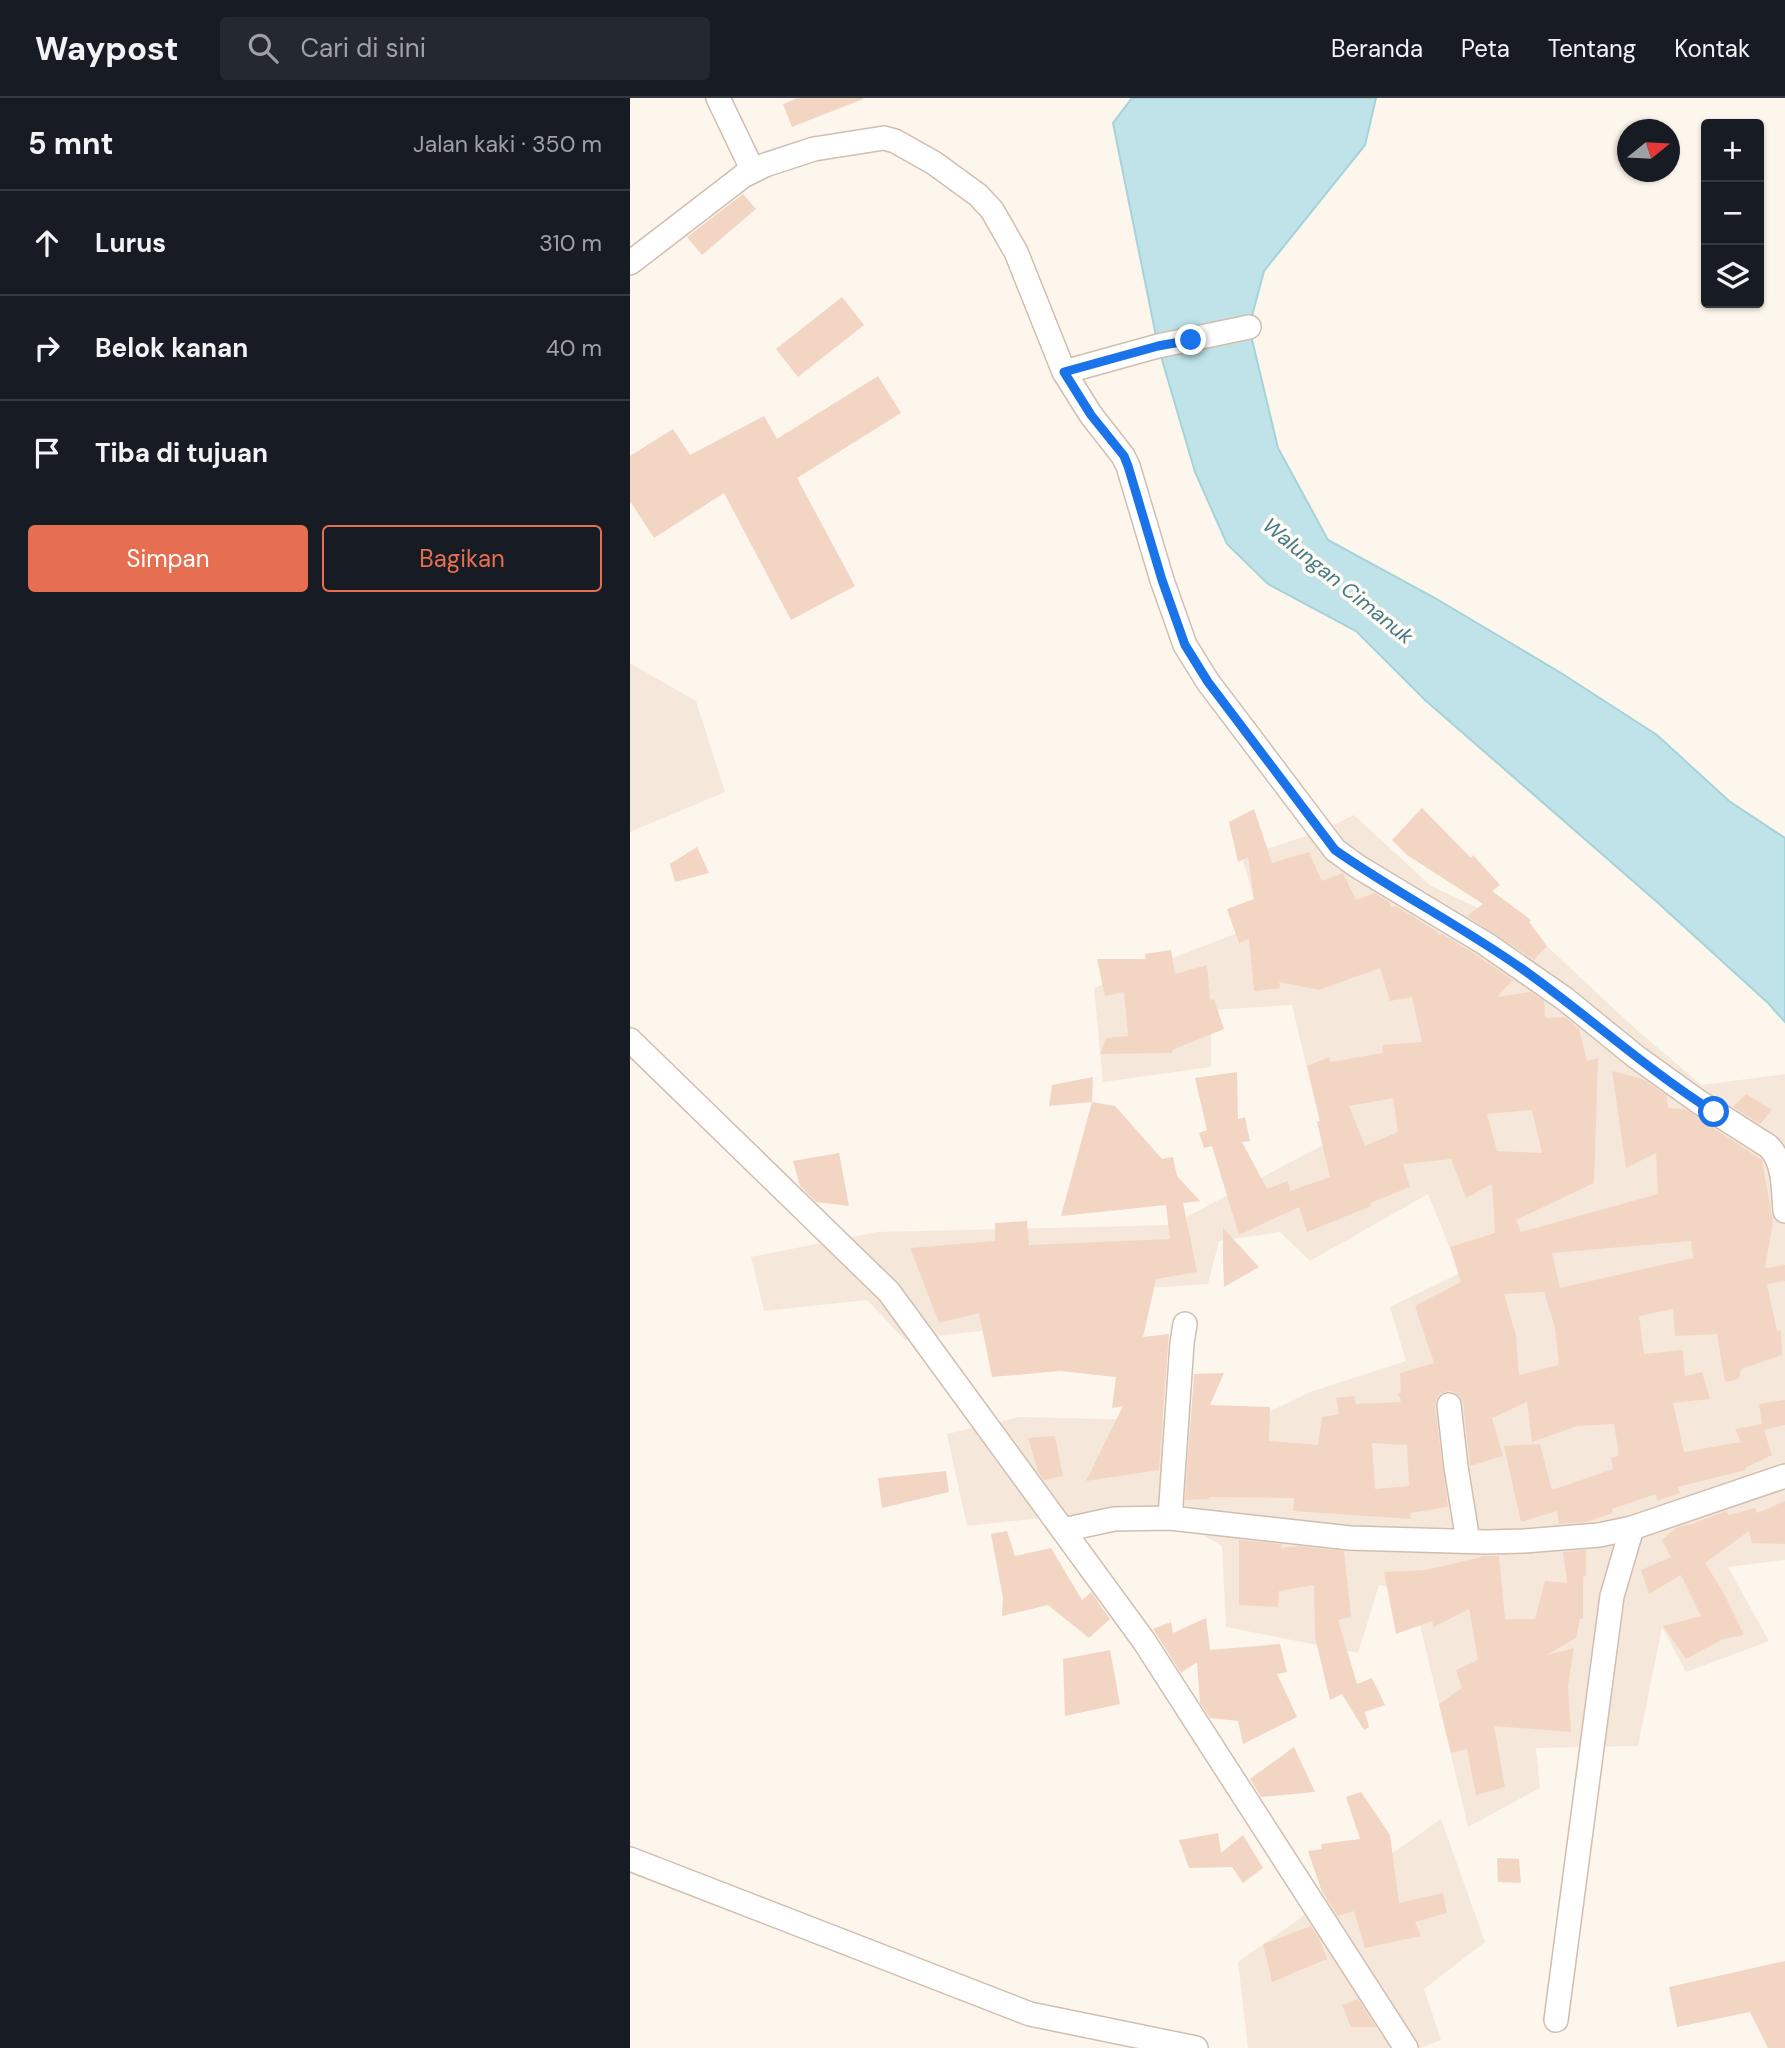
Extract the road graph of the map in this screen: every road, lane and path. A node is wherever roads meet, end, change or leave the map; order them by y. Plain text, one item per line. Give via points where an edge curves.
1 (718, 98) edge
2 (753, 171) junction
3 (630, 263) edge
4 (1249, 327) dead end
5 (1064, 372) junction
6 (630, 1040) edge
7 (1785, 1211) edge
8 (1185, 1324) dead end
9 (1449, 1405) dead end
10 (1785, 1476) edge
11 (1170, 1518) junction
12 (1632, 1528) junction
13 (1063, 1530) junction
14 (1468, 1541) junction
15 (630, 1859) edge
16 (1556, 2020) dead end
17 (1196, 2048) edge
18 (1406, 2048) edge

1 - 2 street
2 - 3 street
2 - 5 street via 814,149 884,138 934,163 978,195 1004,229
4 - 5 street
5 - 7 street via 1124,456 1185,645 1335,850 1486,944 1699,1102 1768,1146 1781,1165
6 - 13 street via 889,1292
8 - 11 street
9 - 14 street
10 - 12 street
11 - 13 street via 1129,1517
11 - 14 street via 1350,1538
12 - 14 street via 1536,1540
12 - 16 street via 1612,1596
13 - 18 street via 1144,1641
15 - 17 street via 1030,2014

